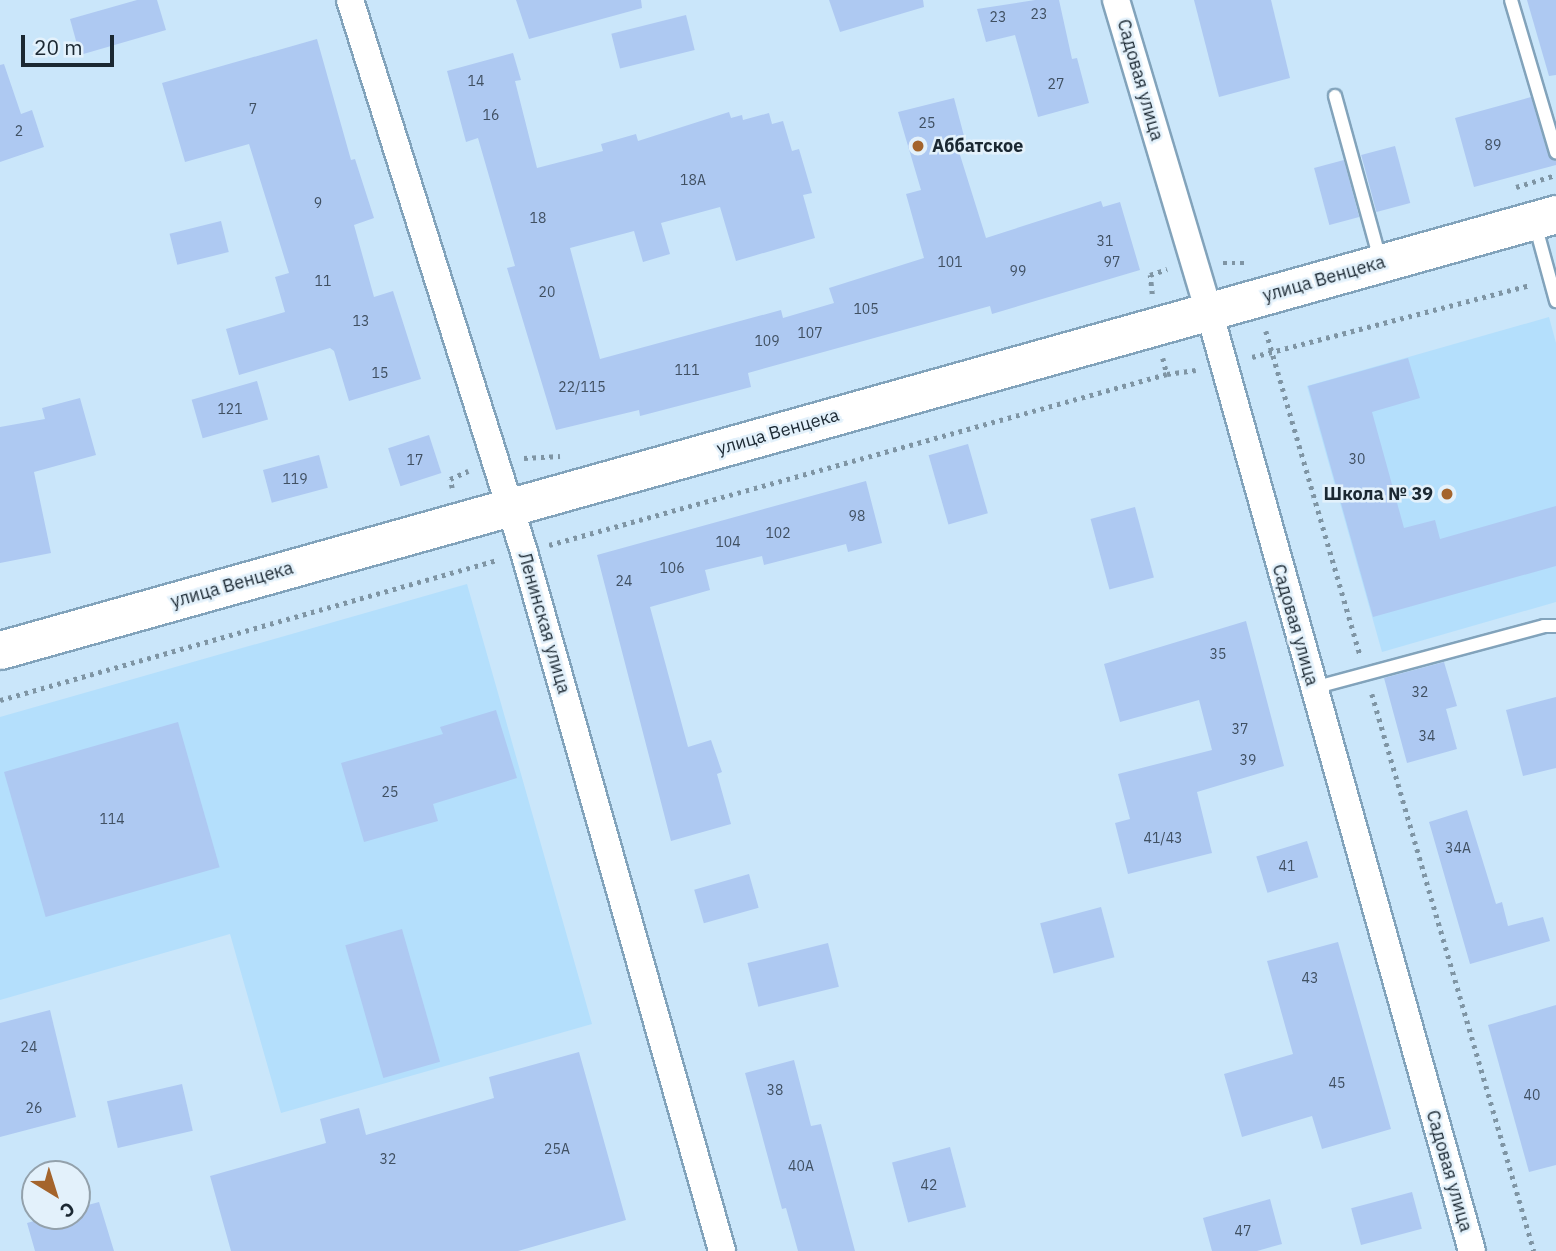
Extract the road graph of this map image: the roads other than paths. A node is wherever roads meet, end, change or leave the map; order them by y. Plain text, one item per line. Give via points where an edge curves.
1 (350, 0) edge
2 (1116, 0) edge
3 (1511, 0) edge
4 (1335, 96) dead end
5 (1556, 152) edge
6 (1545, 216) edge
7 (1381, 262) junction
8 (1556, 301) edge
9 (1209, 311) junction
10 (509, 508) junction
11 (1556, 626) edge
12 (0, 650) edge
13 (1313, 688) junction
14 (722, 1251) edge
15 (1472, 1251) edge

1 - 10 street, Ленинская улица
2 - 9 street, Садовая улица
3 - 5 lane
4 - 7 lane
6 - 7 street, улица Венцека
6 - 8 lane
7 - 9 street, улица Венцека
9 - 10 street, улица Венцека
9 - 13 street, Садовая улица
10 - 12 street, улица Венцека
10 - 14 street, Ленинская улица
11 - 13 lane via 1544,625
13 - 15 street, Садовая улица

